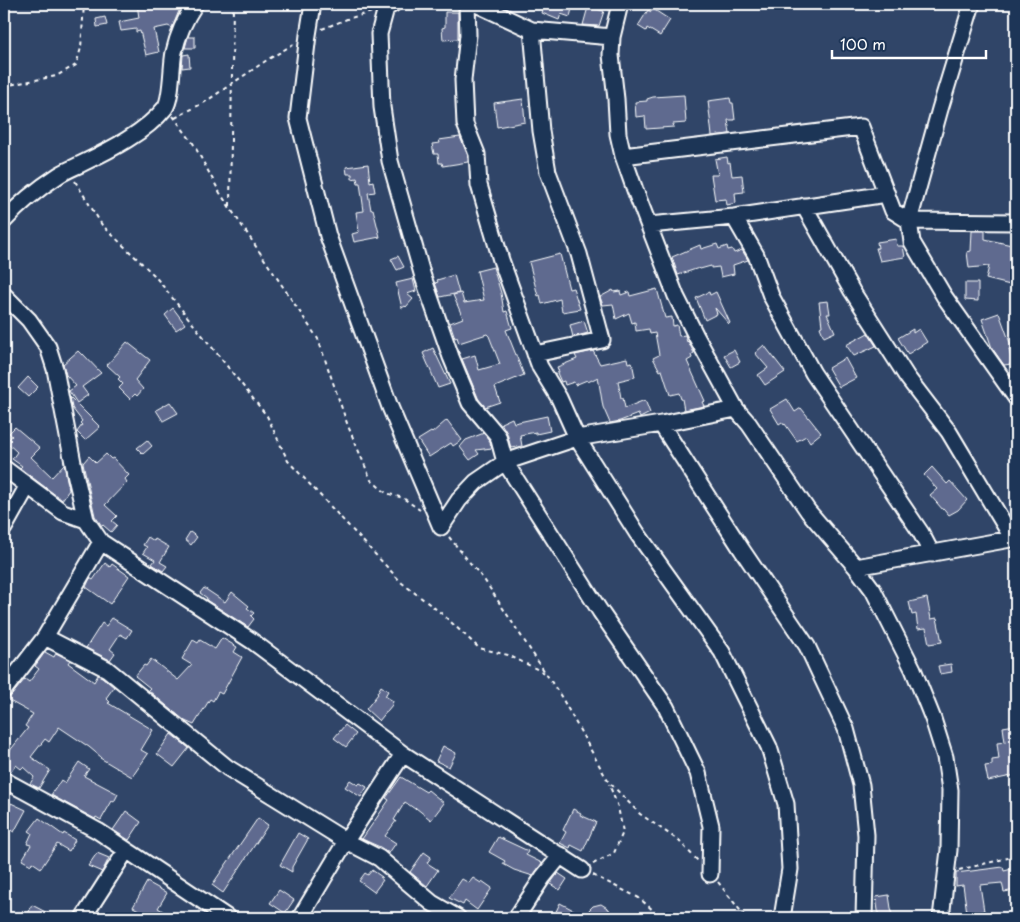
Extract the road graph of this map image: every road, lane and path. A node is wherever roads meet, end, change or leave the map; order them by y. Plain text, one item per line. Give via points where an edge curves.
1 (84, 4) edge
2 (195, 4) edge
3 (233, 4) edge
4 (313, 4) edge
5 (467, 4) edge
6 (476, 4) edge
7 (620, 4) edge
8 (972, 4) edge
9 (389, 6) edge
10 (532, 30) junction
11 (308, 35) junction
12 (612, 36) junction
13 (4, 86) edge
14 (231, 86) junction
15 (174, 118) dead end
16 (623, 156) junction
17 (68, 170) junction
18 (887, 194) junction
19 (804, 206) junction
20 (230, 207) dead end
21 (734, 217) junction
22 (4, 221) edge
23 (908, 221) junction
24 (1016, 222) edge
25 (649, 225) junction
26 (4, 295) edge
27 (535, 354) junction
28 (1016, 398) edge
29 (736, 409) junction
30 (661, 424) junction
31 (577, 438) junction
32 (505, 462) junction
33 (4, 468) edge
34 (27, 487) junction
35 (86, 520) junction
36 (4, 528) edge
37 (1015, 539) edge
38 (101, 542) junction
39 (932, 554) junction
40 (856, 567) junction
41 (45, 637) junction
42 (546, 673) dead end
43 (4, 690) edge
44 (403, 754) junction
45 (4, 780) edge
46 (608, 782) dead end
47 (346, 841) junction
48 (126, 850) junction
49 (561, 855) junction
50 (1016, 856) edge
51 (582, 870) junction
52 (947, 872) junction
53 (710, 874) dead end
54 (83, 918) edge
55 (228, 918) edge
56 (300, 918) edge
57 (458, 918) edge
58 (516, 918) edge
59 (662, 918) edge
60 (782, 918) edge
61 (864, 918) edge
62 (940, 918) edge

1 - 13 path via 81,48 76,65 56,76
2 - 17 street via 184,21 174,51 166,106 134,135
3 - 14 path
4 - 11 street
5 - 27 street via 468,35 463,80 465,124 477,154 479,185 501,260
6 - 10 street
7 - 12 street
8 - 23 street
9 - 11 path
9 - 32 street via 379,34 382,108 390,161 423,277 451,357 470,403 498,436
10 - 12 street
10 - 27 street via 548,172 579,254 602,340
11 - 14 path
11 - 32 street via 298,118 328,236 390,407 441,527 458,500 476,482
12 - 16 street via 618,134
14 - 15 path
14 - 20 path
16 - 18 street via 862,127
16 - 25 street
17 - 22 street via 26,198
17 - 42 path via 102,225 154,275 267,416 288,461 402,583 441,612 479,648 508,655
18 - 19 street
18 - 23 street via 893,211
19 - 21 street
19 - 37 street via 852,291 907,376 949,432
21 - 25 street
21 - 39 street via 756,255 771,296 813,373
23 - 24 street
23 - 28 street via 912,242 940,288
25 - 29 street via 676,296
26 - 35 street via 30,320 48,347
27 - 31 street
29 - 30 street
29 - 40 street via 808,511
30 - 31 street
30 - 61 street via 807,646 846,729 861,784 866,834
31 - 32 street
31 - 60 street via 637,533 722,652 769,747 786,804 790,869
32 - 53 street via 670,716 698,773 711,826
33 - 34 street
34 - 35 street via 63,512
34 - 36 street
35 - 38 street
37 - 39 street
38 - 41 street
38 - 44 street via 252,641
39 - 40 street
40 - 52 street via 873,590 913,669 945,756 950,790
41 - 43 street
41 - 47 street via 107,669 228,768
44 - 47 street
44 - 49 street
45 - 48 street
46 - 51 path via 624,832 614,853
47 - 56 street
47 - 57 street via 380,858 432,902
48 - 54 street
48 - 55 street
49 - 51 street
49 - 58 street
50 - 52 path
51 - 59 path via 639,898
52 - 62 street

